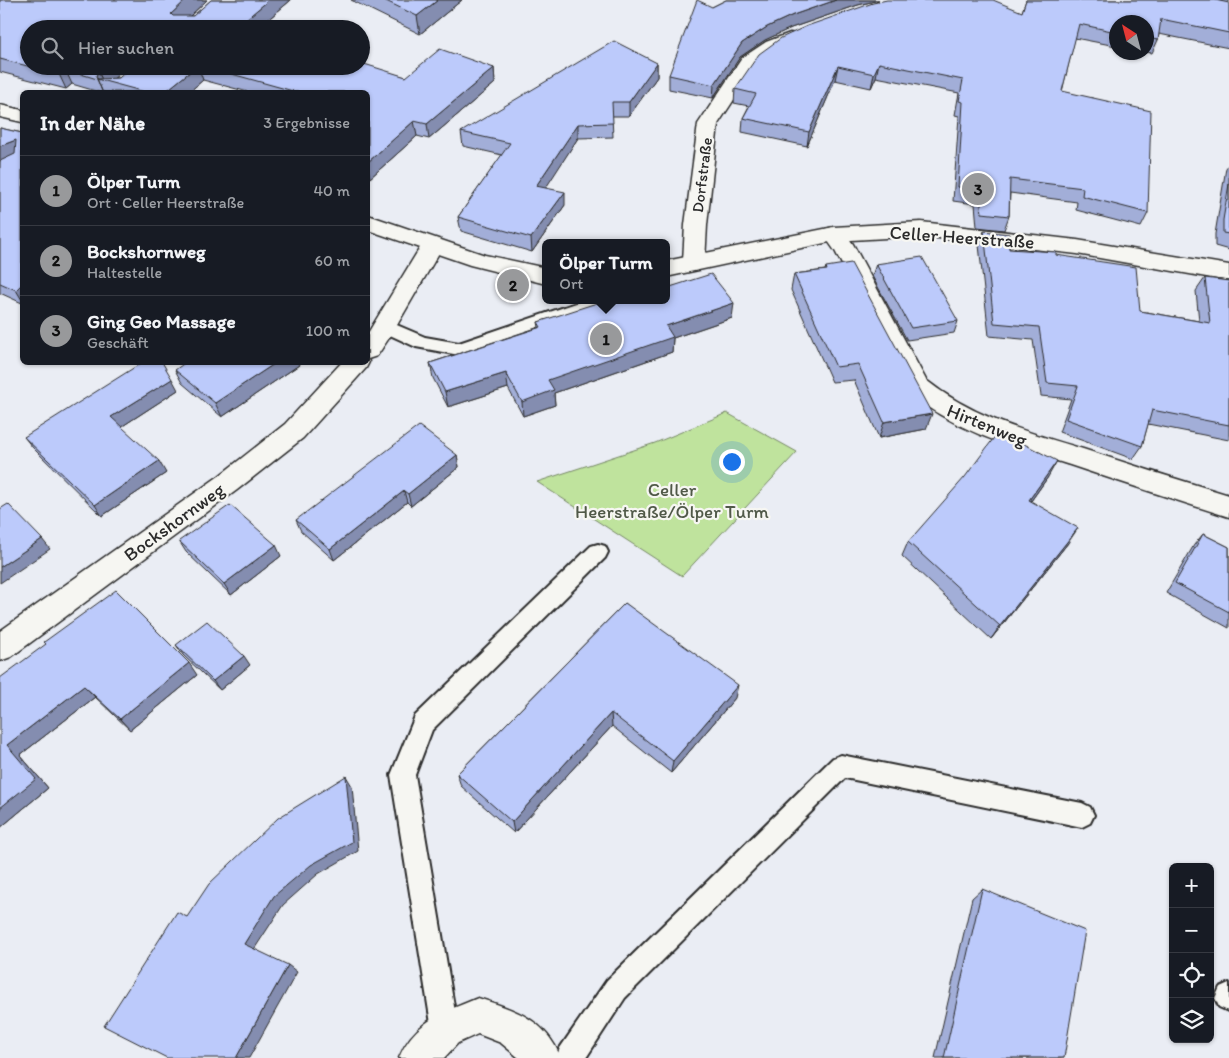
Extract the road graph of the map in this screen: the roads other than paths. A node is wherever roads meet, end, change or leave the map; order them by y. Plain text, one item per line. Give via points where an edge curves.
1 (806, 31) edge
2 (0, 111) edge
3 (20, 116) edge
4 (370, 223) edge
5 (834, 234) junction
6 (432, 246) junction
7 (694, 262) junction
8 (670, 268) edge
9 (670, 272) edge
10 (1229, 273) edge
11 (542, 275) edge
12 (592, 304) edge
13 (385, 326) junction
14 (370, 347) edge
15 (354, 365) edge
16 (1229, 506) edge
17 (598, 552) dead end
18 (0, 648) edge
19 (1082, 816) dead end
20 (423, 1050) edge
21 (542, 1058) edge
22 (570, 1058) edge

1 - 7 street, Dorfstraße via 772,46 749,62 708,124
2 - 3 street
4 - 6 street
5 - 7 street, Celler Heerstraße
5 - 10 street, Celler Heerstraße via 930,230 1077,247
5 - 16 street, Hirtenweg via 917,386 932,400 1002,434
6 - 11 street
6 - 13 street
7 - 8 street, Celler Heerstraße
7 - 9 lane
12 - 13 lane via 459,349 422,344
13 - 14 street
15 - 18 street, Bockshornweg via 294,431 228,483
17 - 20 lane via 423,723 403,774
19 - 22 lane via 841,766 616,989
20 - 21 street via 478,1016 514,1028

